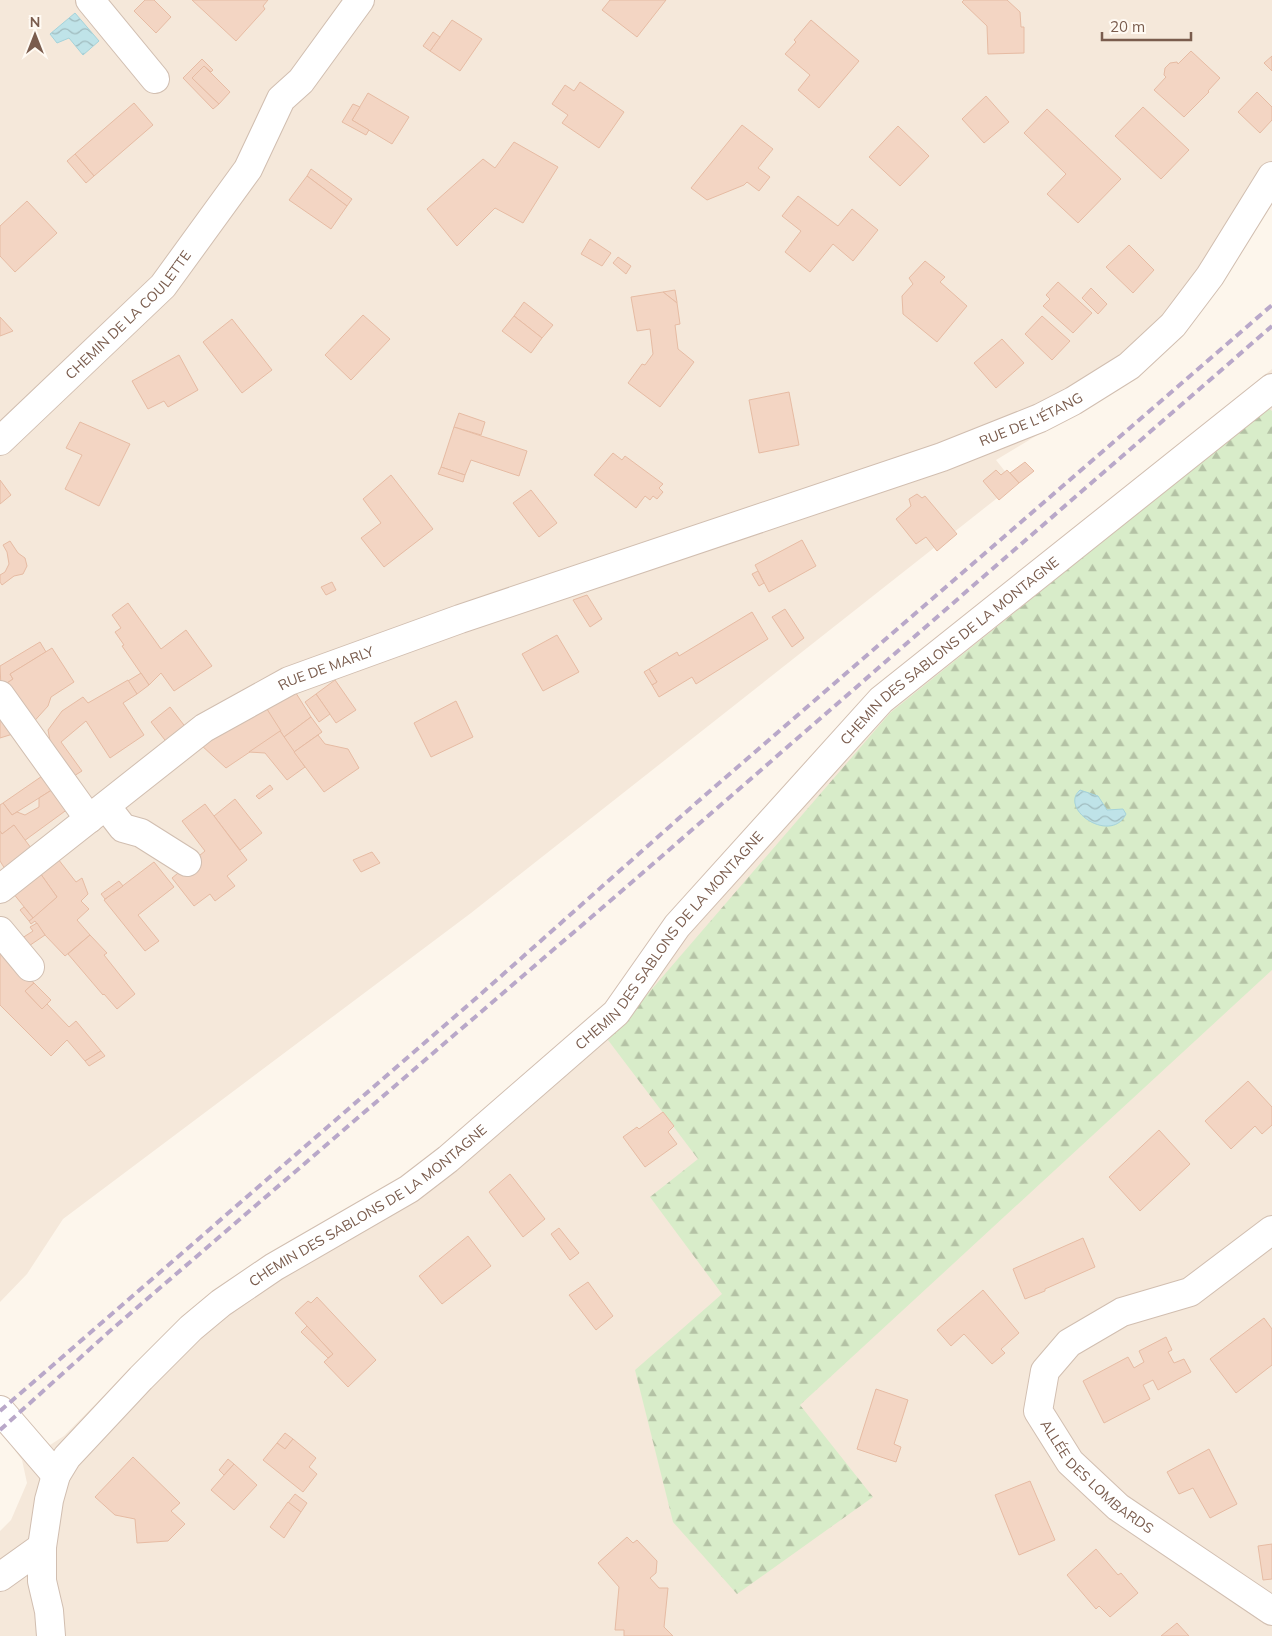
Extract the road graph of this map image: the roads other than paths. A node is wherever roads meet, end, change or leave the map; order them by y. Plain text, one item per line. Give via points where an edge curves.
1 (90, 0) edge
2 (360, 0) edge
3 (155, 79) dead end
4 (1272, 176) edge
5 (1272, 388) edge
6 (0, 441) edge
7 (700, 540) joint
8 (0, 695) edge
9 (97, 812) junction
10 (186, 862) dead end
11 (0, 889) edge
12 (0, 931) edge
13 (30, 967) dead end
14 (1272, 1230) edge
15 (0, 1410) edge
16 (56, 1475) junction
17 (42, 1547) junction
18 (0, 1578) edge
19 (1272, 1611) edge
20 (51, 1636) edge

1 - 3 street
2 - 6 street, CHEMIN DE LA COULETTE via 301,81 281,99 243,177 163,286
4 - 7 street, RUE DE L'ÉTANG via 1210,276 1173,325 1128,366 1073,402 942,457
5 - 16 street, CHEMIN DES SABLONS DE LA MONTAGNE via 881,700 677,926 616,1013 409,1189 274,1267 221,1303 148,1372 67,1457
7 - 9 street, RUE DE MARLY via 460,619 289,682 204,728
8 - 9 street
9 - 10 street via 123,828 141,833
9 - 11 street, RUE DE MARLY
12 - 13 street
14 - 19 street, ALLÉE DES LOMBARDS via 1190,1292 1122,1312 1069,1343 1045,1371 1038,1411 1070,1462 1118,1507
15 - 16 street
16 - 17 street, CHEMIN DES SABLONS DE LA MONTAGNE
17 - 18 street
17 - 20 street, CHEMIN DES SABLONS DE LA MONTAGNE via 42,1581

